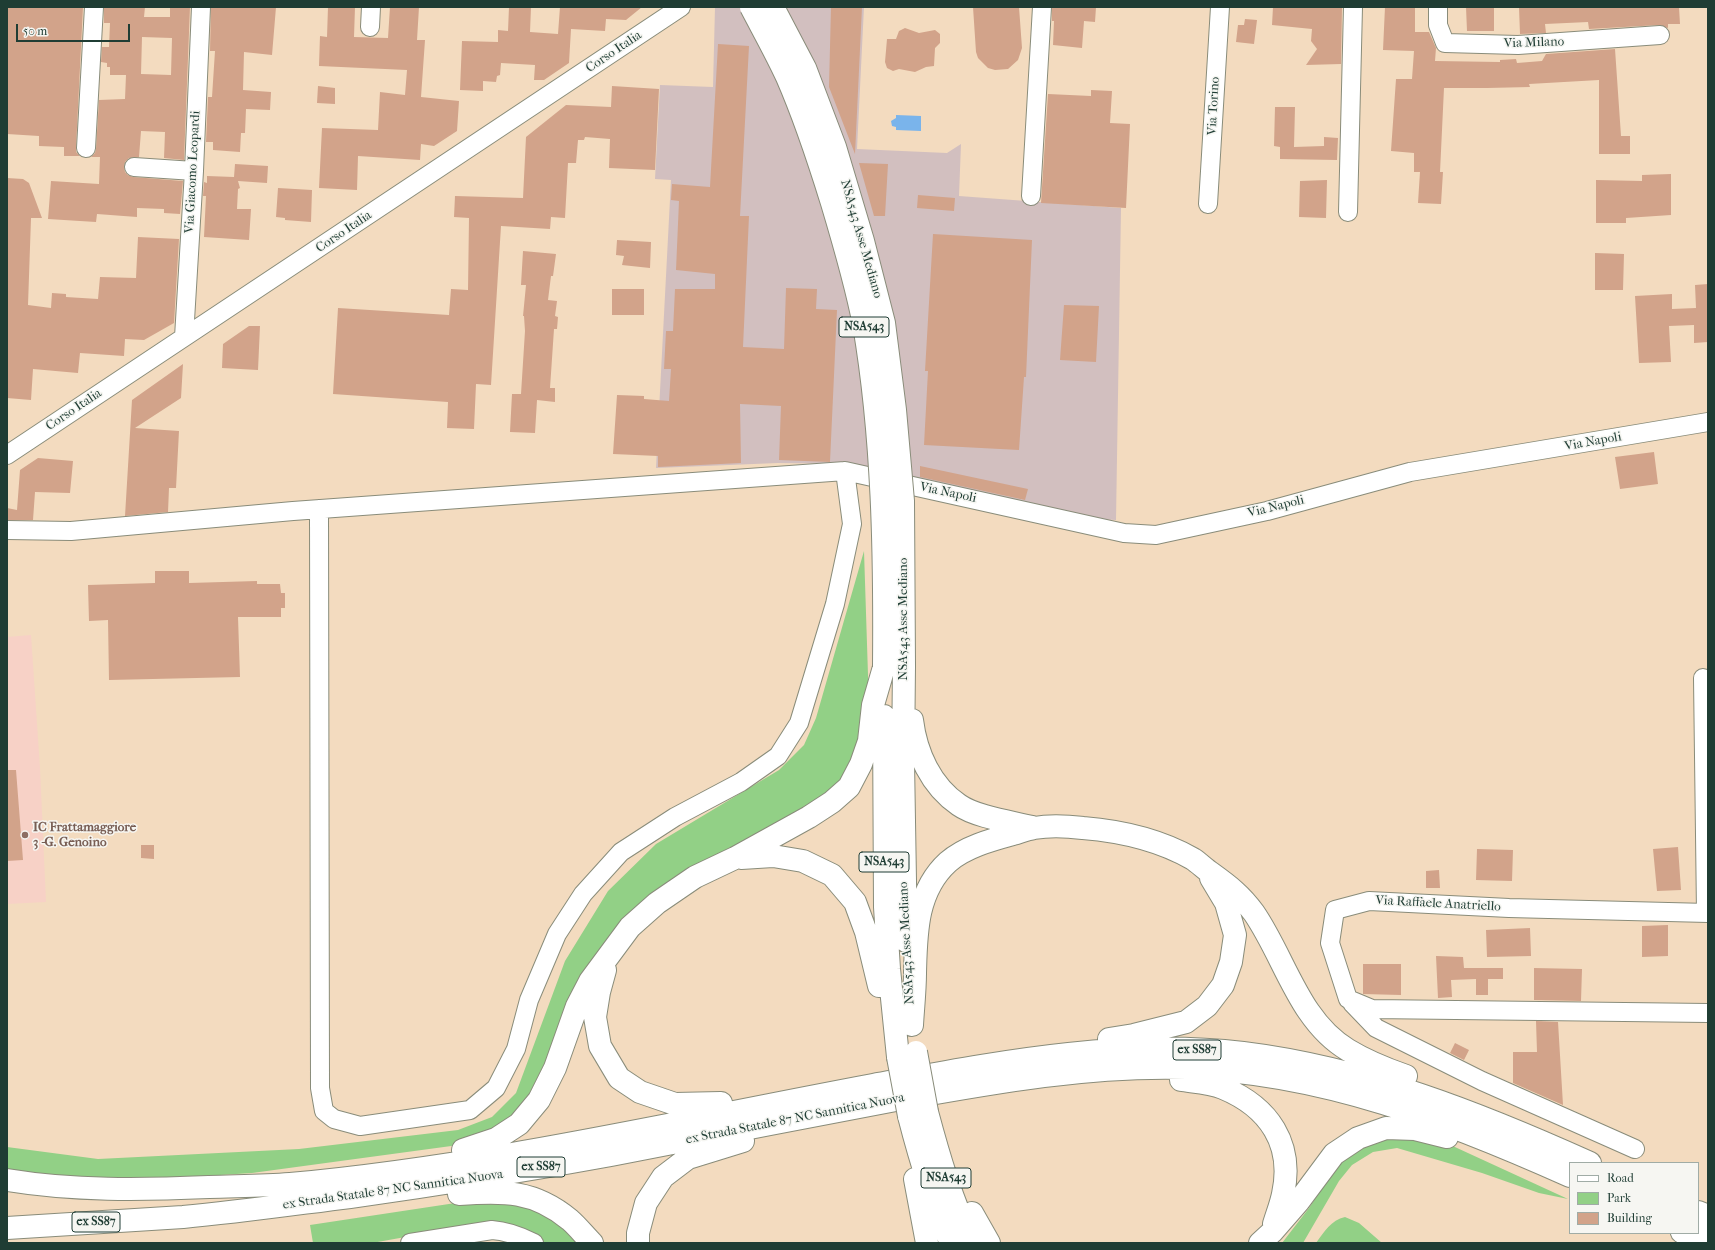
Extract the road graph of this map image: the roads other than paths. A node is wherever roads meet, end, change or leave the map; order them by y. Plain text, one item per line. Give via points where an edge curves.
1 (94, 7) edge
2 (200, 7) edge
3 (371, 7) edge
4 (681, 7) edge
5 (751, 7) edge
6 (773, 7) edge
7 (1042, 7) edge
8 (1220, 7) edge
9 (1353, 7) edge
10 (1438, 7) edge
11 (370, 27) dead end
12 (1660, 35) dead end
13 (86, 148) dead end
14 (134, 167) dead end
15 (194, 171) junction
16 (1031, 196) dead end
17 (1208, 204) dead end
18 (1348, 212) dead end
19 (184, 338) junction
20 (1708, 422) edge
21 (7, 455) edge
22 (845, 471) junction
23 (319, 509) junction
24 (7, 530) edge
25 (894, 666) junction
26 (1703, 678) dead end
27 (1035, 828) junction
28 (735, 858) junction
29 (1207, 870) junction
30 (1707, 913) edge
31 (610, 954) junction
32 (1348, 999) junction
33 (1708, 1013) edge
34 (912, 1025) junction
35 (907, 1054) junction
36 (1046, 1056) junction
37 (1123, 1068) junction
38 (792, 1110) junction
39 (918, 1114) junction
40 (1519, 1132) junction
41 (1635, 1149) dead end
42 (938, 1153) junction
43 (1588, 1162) edge
44 (1544, 1164) junction
45 (390, 1172) junction
46 (1569, 1176) edge
47 (7, 1180) edge
48 (286, 1205) junction
49 (186, 1216) junction
50 (7, 1228) edge
51 (1682, 1234) edge
52 (1266, 1238) edge
53 (14, 1243) edge
54 (410, 1243) edge
55 (534, 1243) edge
56 (592, 1243) edge
57 (638, 1243) edge
58 (927, 1243) edge
59 (951, 1243) edge
60 (972, 1243) edge
61 (989, 1243) edge
62 (1696, 1243) edge

1 - 13 street
2 - 15 street, Via Giacomo Leopardi
3 - 11 street
4 - 19 street, Corso Italia
5 - 25 highway, NSA543 Asse Mediano / NSA543, bridge via 787,77 817,156 845,246 864,325 875,411 885,576
6 - 25 highway, NSA543 Asse Mediano / NSA543, bridge via 805,68 835,146 884,323 903,500
7 - 16 street
8 - 17 street, Via Torino
9 - 18 street
10 - 12 street, Via Milano via 1438,25 1445,43 1518,44
14 - 15 street
15 - 19 street, Via Giacomo Leopardi
19 - 21 street, Corso Italia
20 - 22 street, Via Napoli via 1410,472 1267,510 1156,535 1124,533
22 - 23 street, Via Napoli
22 - 23 street via 852,524 834,604 800,723 778,756 741,782 675,817 621,852 583,894 557,934 529,1000 516,1049 496,1088 470,1110 360,1126 334,1119 324,1111 320,1088
23 - 24 street, Via Napoli via 71,531
25 - 27 highway via 923,762 937,786 960,806 988,817
25 - 28 highway via 873,705 869,741 862,764 849,787 809,817
25 - 34 highway, NSA543 Asse Mediano / NSA543 via 907,968
25 - 35 highway, NSA543 Asse Mediano / NSA543 via 885,907 888,969
26 - 30 street
27 - 29 highway via 1066,826 1138,837 1167,847 1194,860
27 - 34 highway via 997,838 970,849 948,862 932,882 920,908 916,935
28 - 31 highway via 695,877 657,903 630,927
28 - 35 highway via 773,856 803,861 832,875 855,902 866,932 883,1008
29 - 36 highway via 1226,903 1235,935 1231,962 1223,985 1207,1006 1186,1022 1134,1035 1091,1042
29 - 40 highway via 1235,890 1254,914 1304,1005 1322,1028 1347,1050 1380,1067 1436,1086 1474,1104
30 - 32 street, Via Raffaele Anatriello via 1369,901 1335,910 1330,943
31 - 38 highway via 595,1017 600,1046 619,1078 640,1092 675,1104
31 - 45 highway via 590,981 577,1006 555,1068 539,1100 519,1124 496,1139
32 - 33 street via 1372,1009
32 - 41 street via 1376,1028 1482,1081
34 - 35 highway, NSA543 Asse Mediano / NSA543
35 - 39 highway, NSA543 Asse Mediano / NSA543, bridge
36 - 38 highway, ex Strada Statale 87 NC Sannitica Nuova / ex SS87 via 952,1071
36 - 40 highway, ex Strada Statale 87 NC Sannitica Nuova / ex SS87 via 1128,1049 1190,1049 1296,1061 1411,1091
37 - 38 highway, ex Strada Statale 87 NC Sannitica Nuova via 1047,1075
37 - 44 highway, ex Strada Statale 87 NC Sannitica Nuova via 1188,1068 1292,1079 1404,1108
37 - 52 highway via 1222,1088 1253,1104 1272,1123 1282,1145 1285,1166 1283,1194
38 - 45 highway, ex Strada Statale 87 NC Sannitica Nuova / ex SS87
38 - 48 highway, ex Strada Statale 87 NC Sannitica Nuova / ex SS87 via 607,1156 486,1177
38 - 57 highway via 753,1137 688,1158 663,1177 646,1203
39 - 42 highway, NSA543 Asse Mediano / NSA543
39 - 58 highway via 911,1153
39 - 59 highway, NSA543 Asse Mediano / NSA543 via 923,1167
40 - 43 highway, ex Strada Statale 87 NC Sannitica Nuova / ex SS87
42 - 60 highway, NSA543 Asse Mediano / NSA543 via 952,1196
42 - 61 highway
44 - 46 highway, ex Strada Statale 87 NC Sannitica Nuova
44 - 52 highway via 1435,1133 1386,1128 1358,1138 1334,1154 1299,1201
45 - 47 highway, ex Strada Statale 87 NC Sannitica Nuova / ex SS87 via 287,1184 147,1189 71,1188
48 - 49 highway, ex Strada Statale 87 NC Sannitica Nuova / ex SS87
48 - 56 highway via 358,1205 488,1192 517,1193 545,1203 571,1221
49 - 50 highway, ex Strada Statale 87 NC Sannitica Nuova / ex SS87
49 - 53 highway via 126,1228
51 - 62 street
54 - 55 street via 492,1230 521,1236

